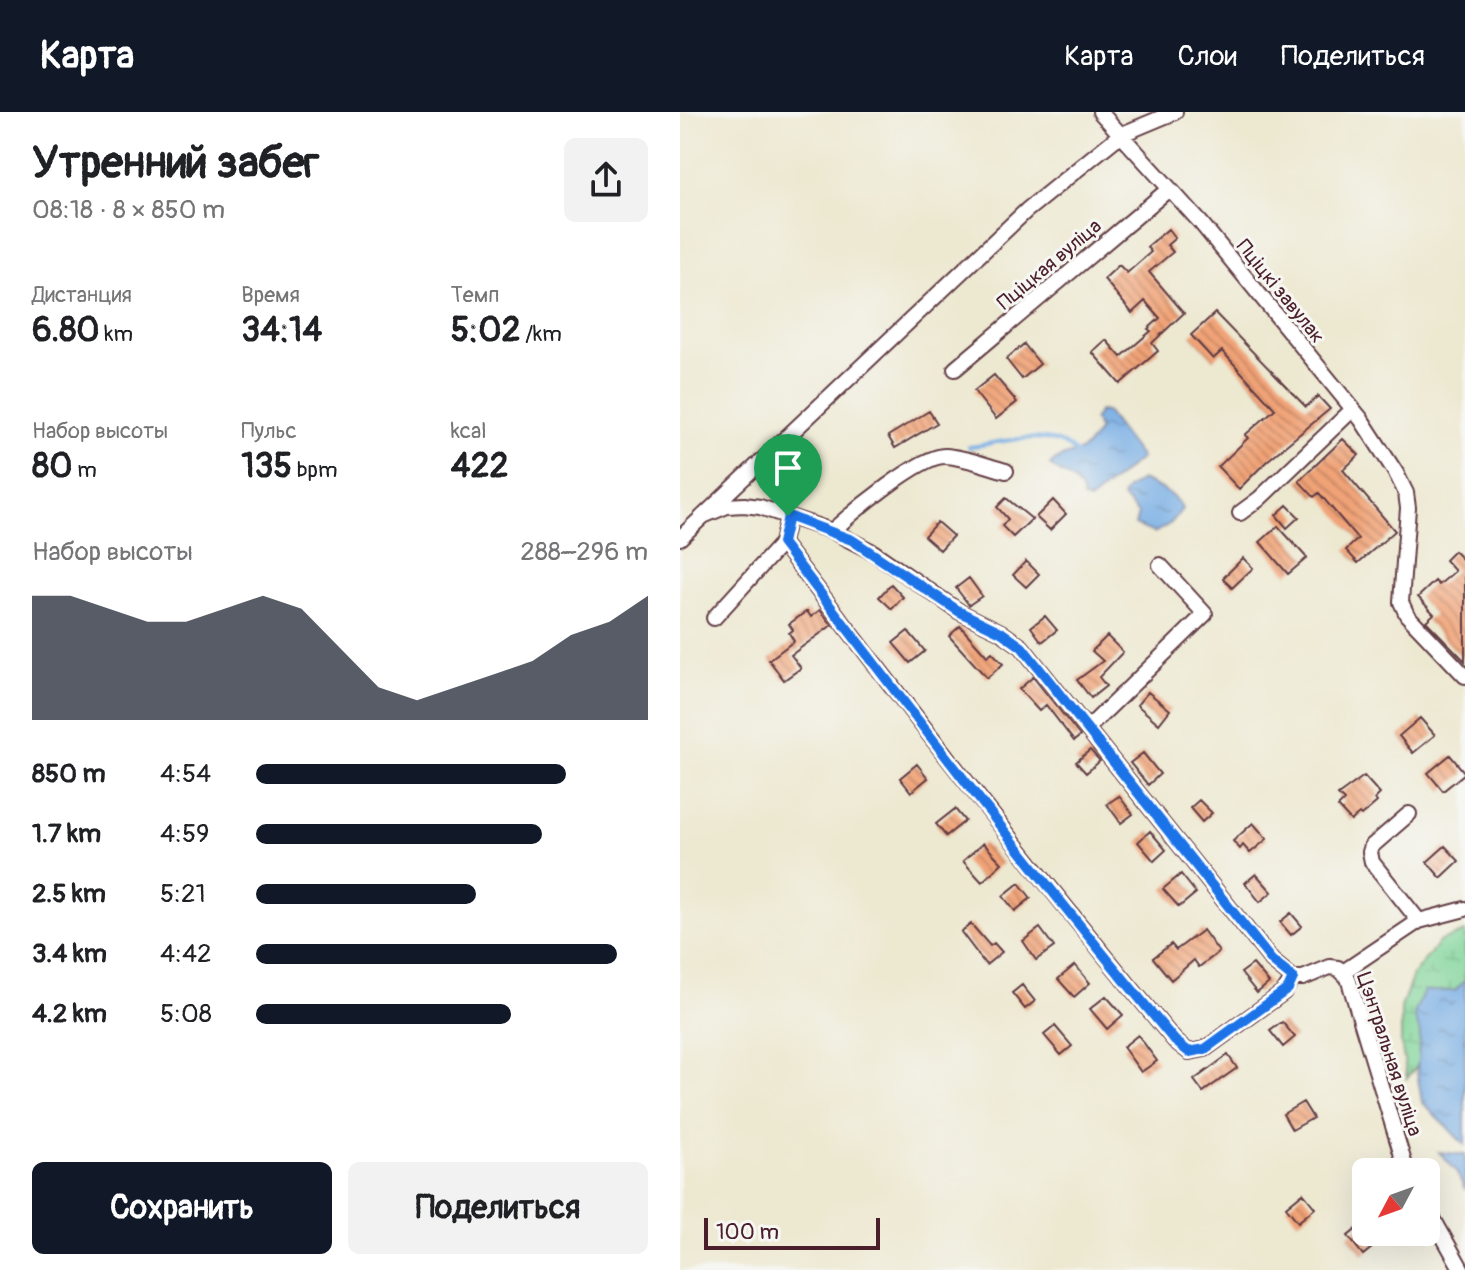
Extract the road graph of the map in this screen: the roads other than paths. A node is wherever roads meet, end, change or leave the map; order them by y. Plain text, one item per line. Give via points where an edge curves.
1 (1100, 112) edge
2 (1175, 112) edge
3 (1120, 135) junction
4 (1169, 189) junction
5 (955, 369) dead end
6 (1357, 415) junction
7 (754, 467) junction
8 (1006, 471) dead end
9 (760, 507) junction
10 (1240, 513) dead end
11 (703, 516) junction
12 (788, 516) junction
13 (832, 531) junction
14 (680, 538) edge
15 (782, 543) junction
16 (1160, 565) dead end
17 (714, 618) dead end
18 (1465, 676) edge
19 (1088, 728) junction
20 (1409, 814) dead end
21 (1465, 909) edge
22 (1419, 921) junction
23 (1343, 972) junction
24 (1293, 978) junction
25 (1403, 1158) edge
26 (1440, 1231) edge
27 (1462, 1270) edge

1 - 3 street, Пціцкі завулак
2 - 3 street
3 - 4 street, Пціцкі завулак
3 - 7 street via 1016,220
4 - 5 street, Пціцкая вуліца
4 - 6 street, Пціцкі завулак
6 - 10 street
6 - 18 street, Пціцкі завулак via 1406,493 1401,602
7 - 9 street via 746,492
7 - 11 street
8 - 13 street via 946,456 929,458
9 - 11 street via 727,506
9 - 12 street
11 - 14 street
12 - 13 street
12 - 15 street
13 - 19 street via 1022,647
15 - 17 street
15 - 24 street via 1061,902 1189,1052 1205,1049 1284,992
16 - 19 street via 1205,614
19 - 24 street via 1272,961
20 - 22 street via 1370,852 1372,862
21 - 22 street
22 - 23 street
23 - 24 street, Цэнтральная вуліца via 1330,967
23 - 25 street, Цэнтральная вуліца
26 - 27 street

